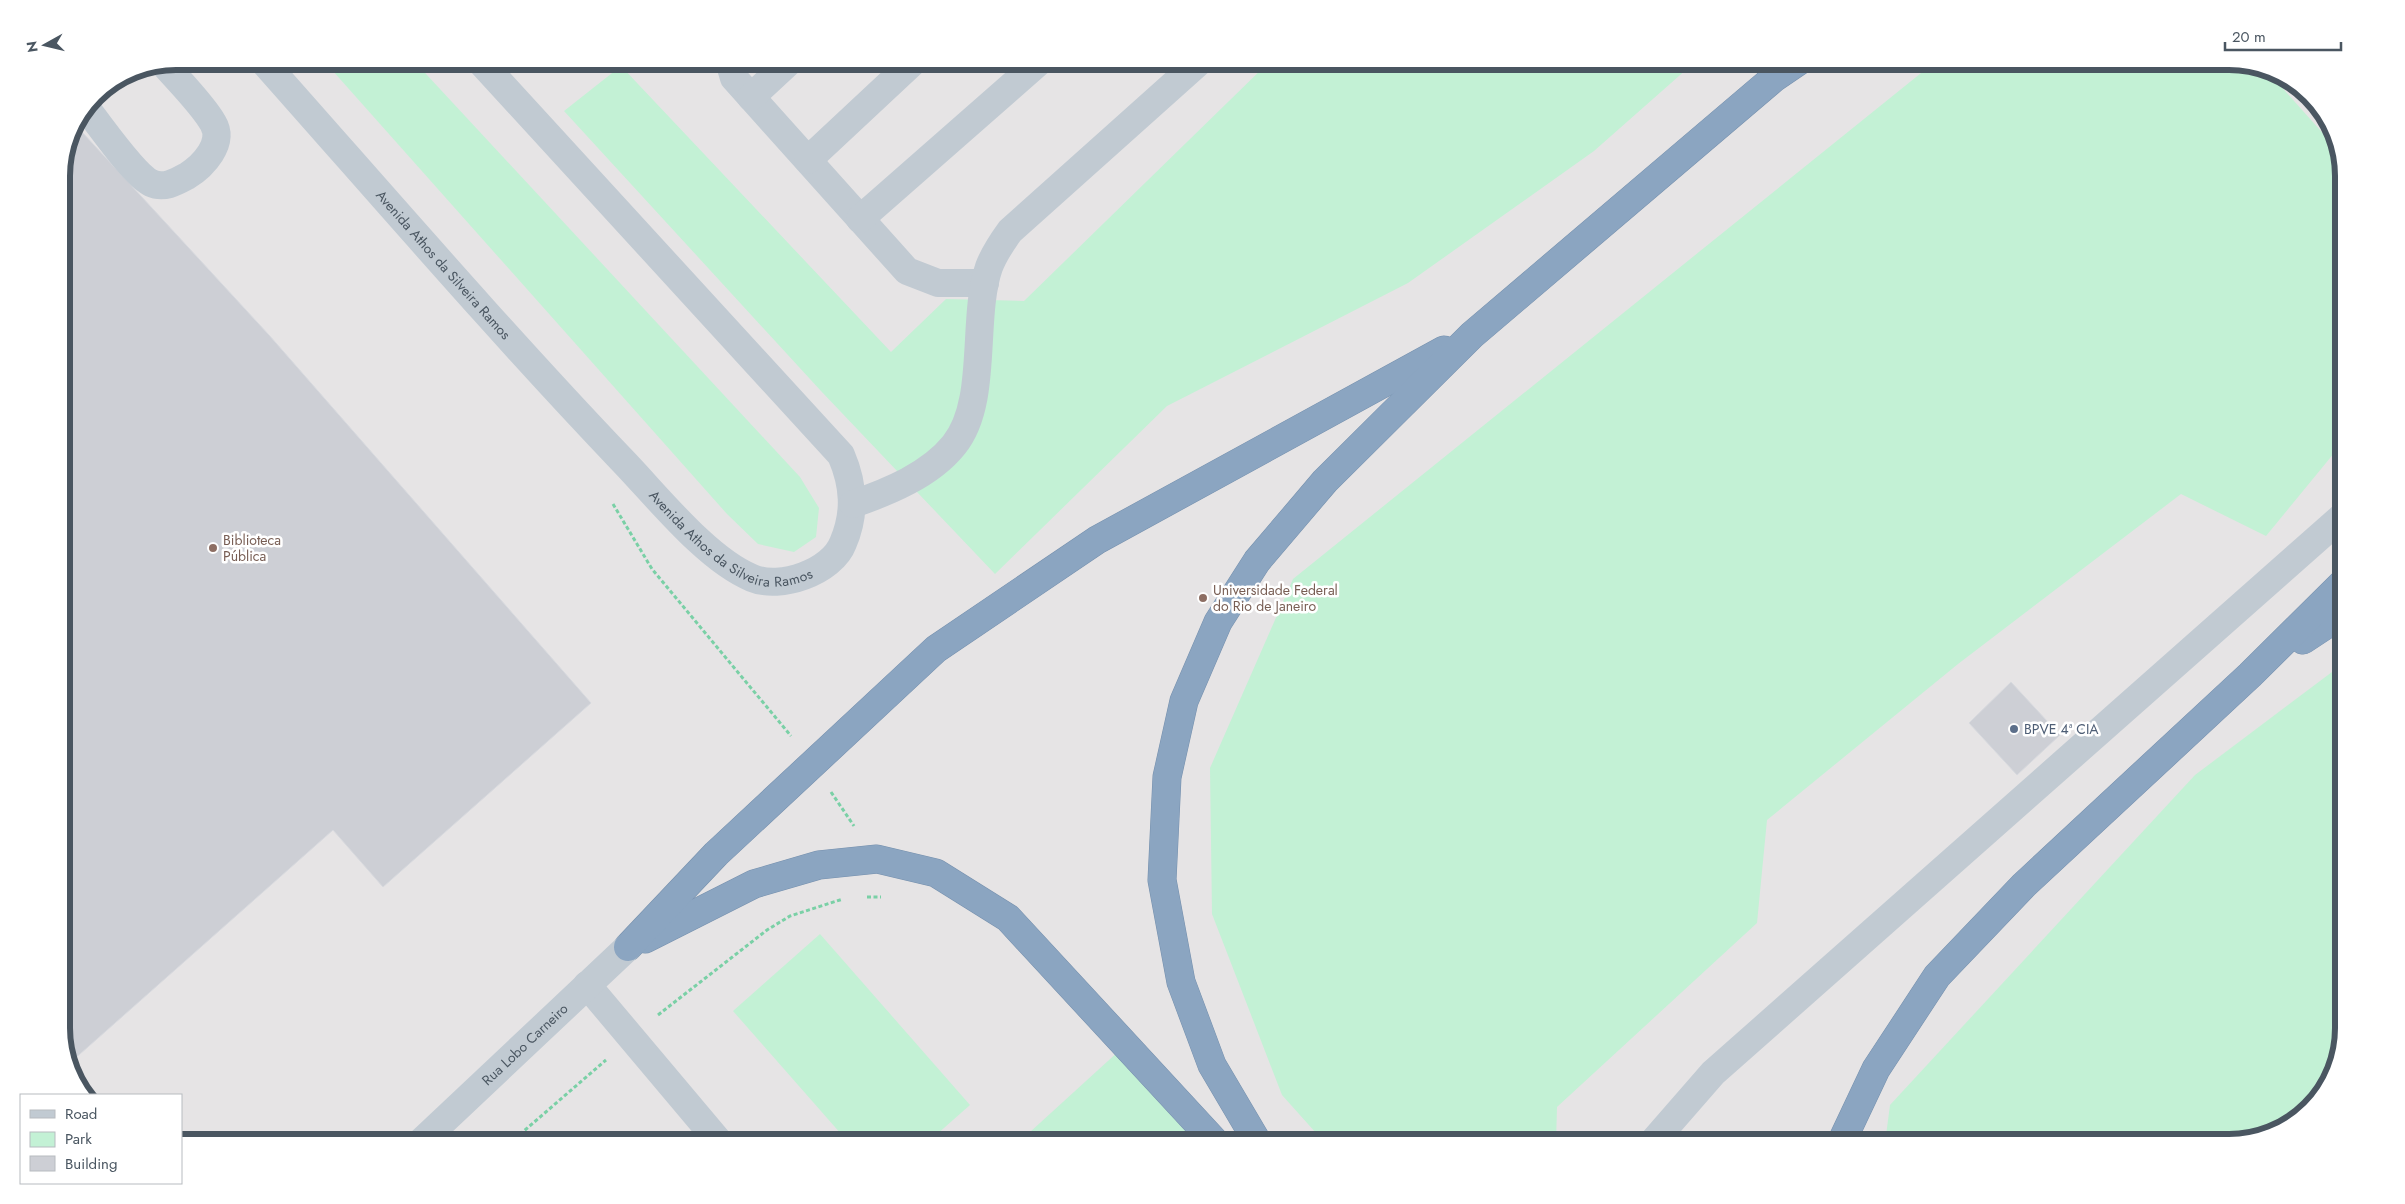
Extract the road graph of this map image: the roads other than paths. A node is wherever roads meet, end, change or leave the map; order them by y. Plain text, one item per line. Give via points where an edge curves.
1 (272, 70) edge
2 (488, 70) edge
3 (732, 70) edge
4 (780, 70) edge
5 (904, 70) edge
6 (1030, 70) edge
7 (1190, 70) edge
8 (1786, 70) edge
9 (169, 71) edge
10 (751, 97) junction
11 (91, 114) edge
12 (808, 160) junction
13 (860, 219) junction
14 (985, 283) junction
15 (1472, 335) junction
16 (853, 504) junction
17 (2335, 523) edge
18 (2335, 591) edge
19 (2335, 619) edge
20 (2250, 675) junction
21 (628, 947) junction
22 (587, 985) junction
23 (430, 1134) edge
24 (712, 1134) edge
25 (1208, 1134) edge
26 (1253, 1134) edge
27 (1660, 1134) edge
28 (1845, 1134) edge

1 - 16 street, Avenida Athos da Silveira Ramos via 529,362 694,535 731,567 755,579 778,581 816,571 830,562 842,547
2 - 16 street, Avenida Athos da Silveira Ramos via 841,455 850,478
3 - 10 street via 734,78
4 - 10 street
5 - 12 street
6 - 13 street
7 - 14 street via 1010,231 994,256
8 - 15 highway
9 - 11 street via 214,124 216,144 208,157 189,175 168,185 152,183 137,170
10 - 12 street
12 - 13 street
13 - 14 street via 907,271 938,283
14 - 16 street via 976,382 963,431 944,455 908,481
15 - 21 highway via 1097,540 936,649 716,854
15 - 26 highway via 1324,481 1257,561 1218,622 1184,701 1167,777 1162,880 1181,982 1212,1065
17 - 27 street via 1713,1073
18 - 20 highway
19 - 20 highway
20 - 28 highway via 2024,885 1937,976 1876,1069
21 - 22 street, Rua Lobo Carneiro
21 - 25 highway via 754,884 819,865 877,859 936,873 1008,918
22 - 23 street, Rua Lobo Carneiro
22 - 24 street

